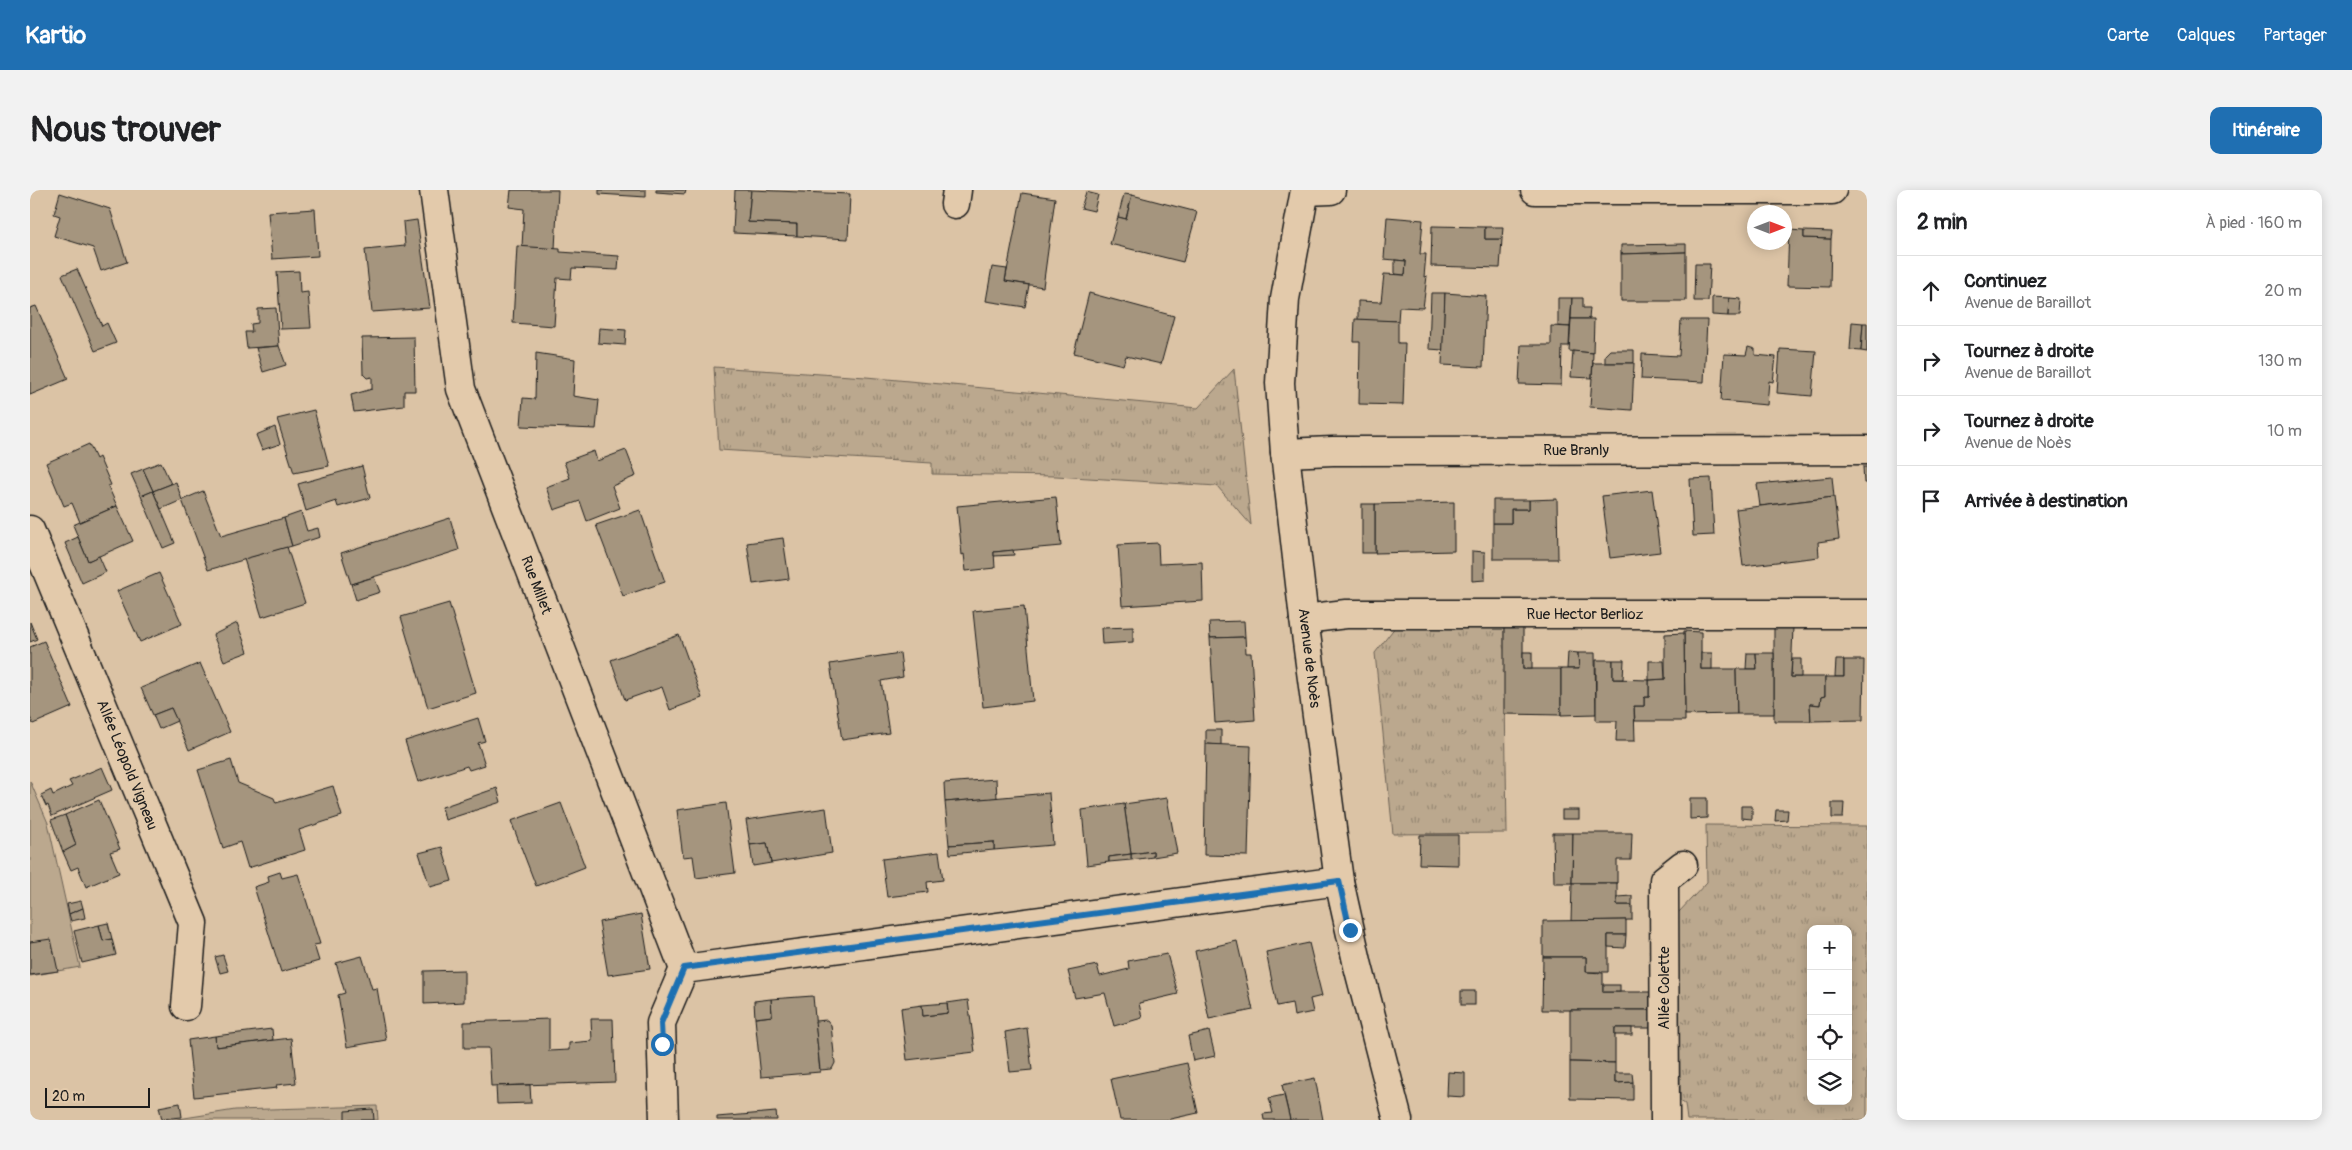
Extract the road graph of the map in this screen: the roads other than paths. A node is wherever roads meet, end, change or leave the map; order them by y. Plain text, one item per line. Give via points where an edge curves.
1 (434, 190) edge
2 (1314, 190) edge
3 (1535, 190) edge
4 (1832, 190) edge
5 (1867, 450) edge
6 (1285, 453) junction
7 (30, 530) edge
8 (1867, 614) edge
9 (1304, 619) junction
10 (1683, 865) dead end
11 (1339, 881) junction
12 (684, 968) junction
13 (186, 1006) dead end
14 (664, 1120) edge
15 (1398, 1120) edge
16 (1665, 1120) edge

1 - 12 street, Rue Millet via 461,389
2 - 6 street, Avenue de Noès via 1285,299 1280,383
3 - 4 street
5 - 6 street, Rue Branly
6 - 9 street, Avenue de Noès
7 - 13 street, Allée Léopold Vigneau via 193,923
8 - 9 street, Rue Hector Berlioz via 1346,614
9 - 11 street, Avenue de Noès
10 - 16 street, Allée Colette via 1664,880
11 - 12 street
11 - 15 street, Avenue de Noès
12 - 14 street via 661,1023

